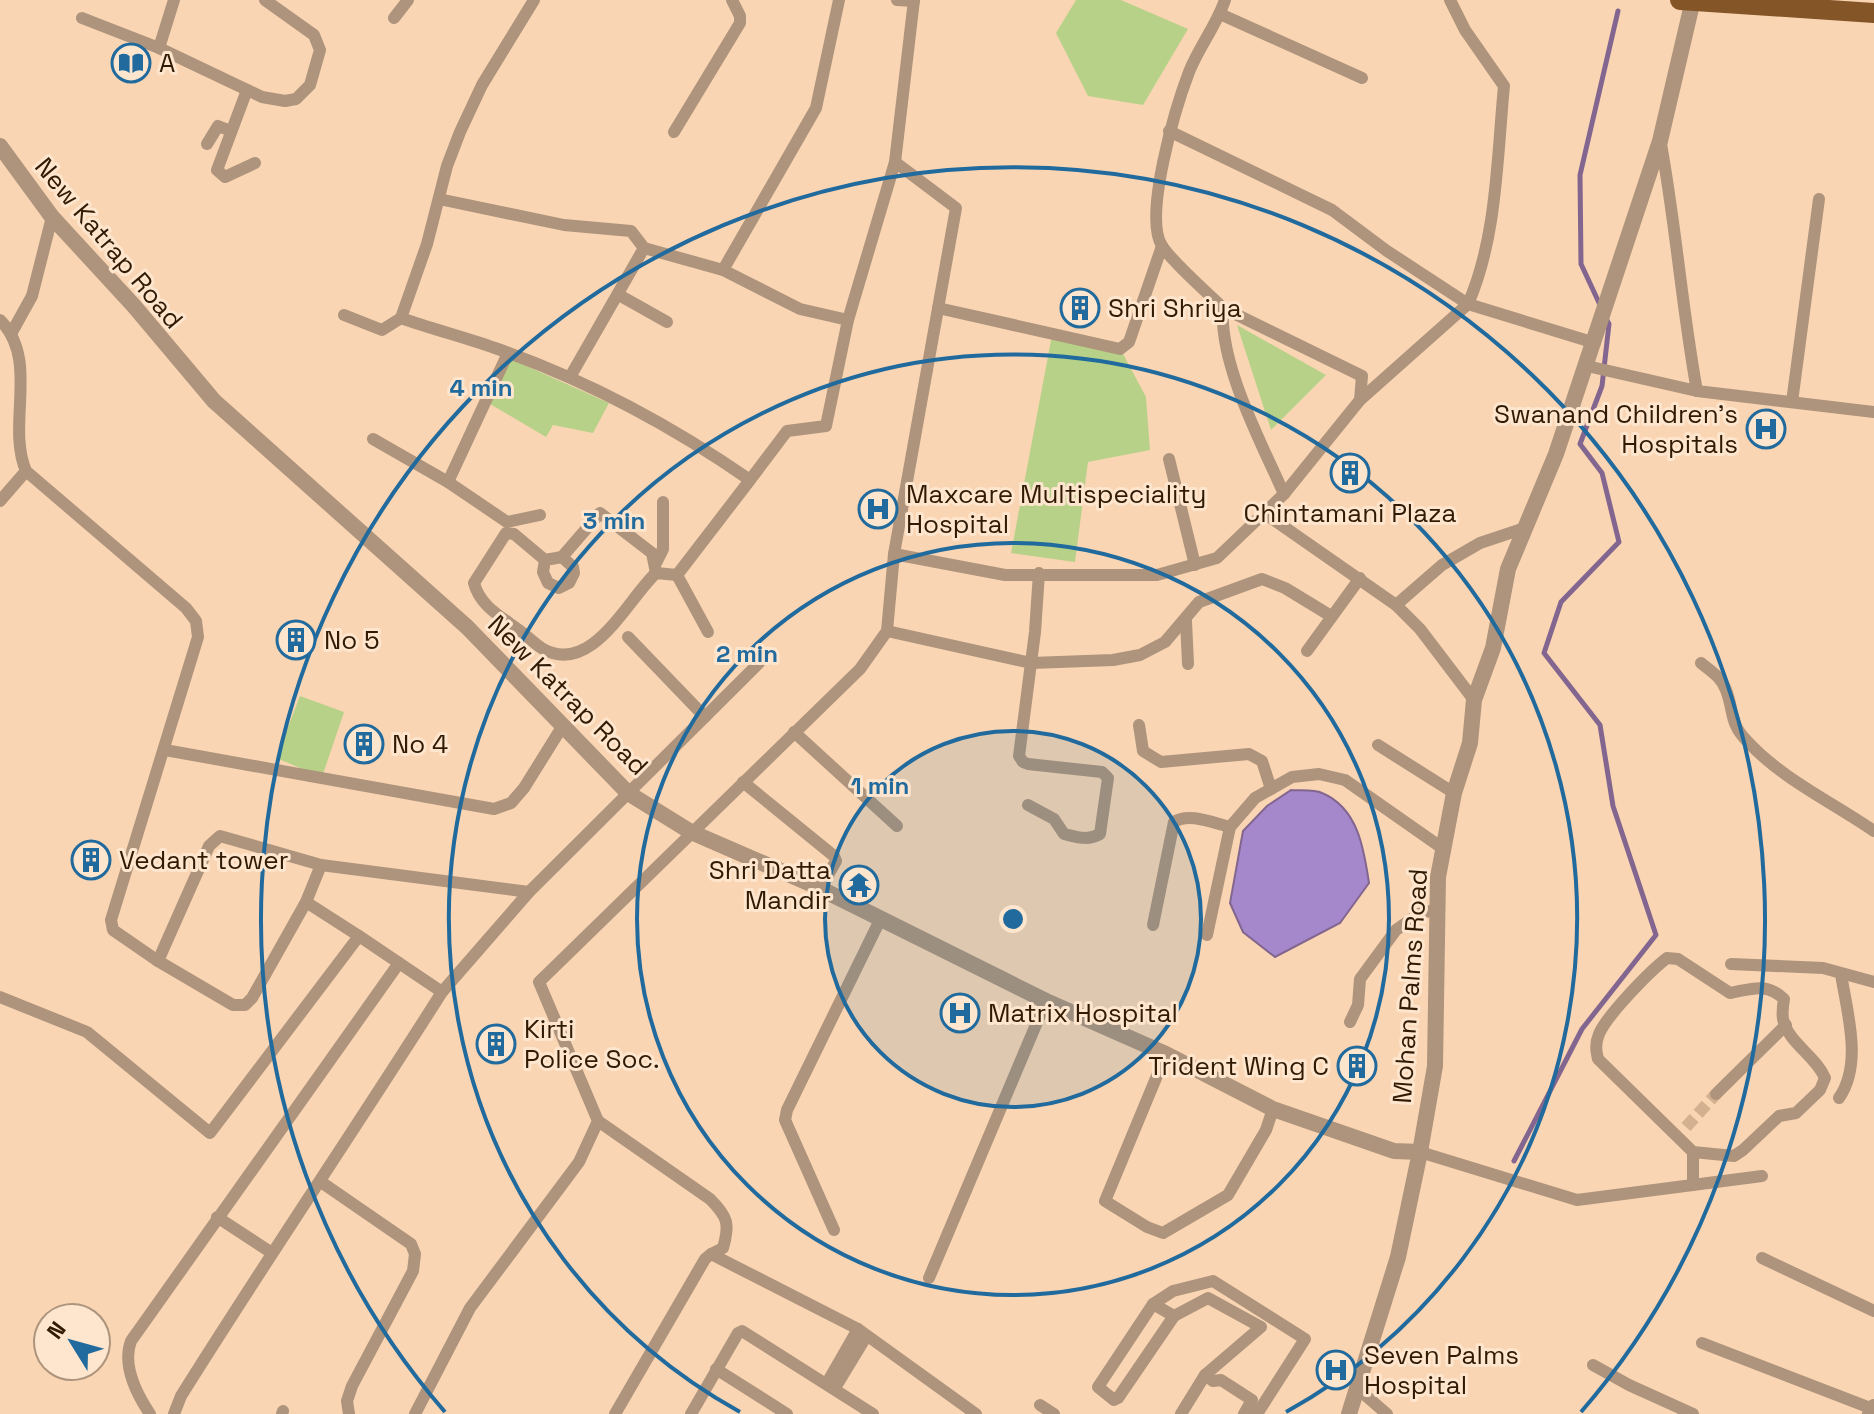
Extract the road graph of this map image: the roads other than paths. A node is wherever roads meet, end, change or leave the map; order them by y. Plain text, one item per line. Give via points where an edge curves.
1 (174, 0) edge
2 (265, 0) edge
3 (408, 0) edge
4 (534, 0) edge
5 (732, 0) edge
6 (839, 0) edge
7 (897, 0) edge
8 (1225, 0) edge
9 (1450, 0) edge
10 (1680, 0) edge
11 (1693, 0) edge
12 (914, 1) edge
13 (1874, 13) edge
14 (1220, 14) junction
15 (82, 18) dead end
16 (394, 18) dead end
17 (159, 48) junction
18 (1362, 78) dead end
19 (247, 90) junction
20 (231, 131) junction
21 (1169, 131) junction
22 (674, 132) dead end
23 (1660, 141) junction
24 (207, 144) dead end
25 (0, 146) edge
26 (895, 162) junction
27 (255, 163) dead end
28 (439, 199) junction
29 (1819, 199) dead end
30 (52, 217) junction
31 (1162, 246) junction
32 (644, 248) junction
33 (723, 270) junction
34 (619, 295) junction
35 (1468, 304) junction
36 (938, 308) junction
37 (1223, 308) junction
38 (344, 315) dead end
39 (401, 318) junction
40 (0, 320) edge
41 (848, 320) junction
42 (667, 322) dead end
43 (12, 332) junction
44 (1596, 339) junction
45 (508, 353) junction
46 (1592, 367) junction
47 (570, 377) junction
48 (1697, 391) junction
49 (1360, 400) junction
50 (1792, 402) junction
51 (1874, 412) edge
52 (373, 439) dead end
53 (1169, 459) dead end
54 (26, 471) junction
55 (750, 480) junction
56 (448, 482) junction
57 (1284, 494) junction
58 (0, 501) edge
59 (663, 502) dead end
60 (1264, 513) junction
61 (540, 515) dead end
62 (1525, 528) junction
63 (894, 554) junction
64 (562, 557) junction
65 (545, 560) junction
66 (1195, 565) junction
67 (656, 568) junction
68 (1039, 573) junction
69 (677, 575) junction
70 (1360, 578) junction
71 (1396, 605) junction
72 (1331, 616) junction
73 (1186, 621) junction
74 (887, 631) junction
75 (708, 632) dead end
76 (628, 637) dead end
77 (1307, 651) dead end
78 (759, 663) dead end
79 (1031, 663) junction
80 (1701, 663) dead end
81 (1188, 664) dead end
82 (1474, 700) junction
83 (705, 717) junction
84 (1139, 725) dead end
85 (562, 727) junction
86 (794, 732) junction
87 (1378, 745) dead end
88 (165, 750) junction
89 (743, 782) junction
90 (1271, 789) junction
91 (628, 793) junction
92 (1454, 793) junction
93 (1028, 805) dead end
94 (897, 826) dead end
95 (1230, 827) junction
96 (1874, 831) edge
97 (691, 832) junction
98 (1445, 850) junction
99 (321, 865) junction
100 (820, 889) junction
101 (529, 892) junction
102 (306, 902) junction
103 (1437, 909) junction
104 (880, 920) junction
105 (1153, 925) dead end
106 (1207, 935) dead end
107 (359, 936) junction
108 (158, 961) junction
109 (399, 963) junction
110 (1731, 964) dead end
111 (1841, 974) junction
112 (1874, 982) edge
113 (442, 992) junction
114 (0, 997) edge
115 (1046, 1001) junction
116 (1350, 1022) dead end
117 (1786, 1025) junction
118 (1166, 1054) junction
119 (1716, 1094) tunnel mouth
120 (1839, 1098) dead end
121 (1273, 1109) junction
122 (598, 1121) junction
123 (1420, 1152) junction
124 (1693, 1152) junction
125 (1762, 1176) dead end
126 (321, 1182) junction
127 (1693, 1185) junction
128 (217, 1217) junction
129 (834, 1230) dead end
130 (272, 1253) junction
131 (711, 1254) junction
132 (1762, 1258) dead end
133 (929, 1278) dead end
134 (1153, 1304) junction
135 (1874, 1311) edge
136 (1174, 1316) junction
137 (862, 1333) junction
138 (1702, 1343) dead end
139 (1593, 1365) dead end
140 (716, 1369) junction
141 (1205, 1375) junction
142 (831, 1386) junction
143 (1358, 1389) junction
144 (1040, 1405) dead end
145 (1257, 1407) edge
146 (1872, 1410) edge
147 (150, 1414) edge
148 (174, 1414) edge
149 (349, 1414) edge
150 (415, 1414) edge
151 (615, 1414) edge
152 (691, 1414) edge
153 (787, 1414) edge
154 (873, 1414) edge
155 (976, 1414) edge
156 (1054, 1414) edge
157 (1181, 1414) edge
158 (1244, 1414) edge
159 (1349, 1414) edge
160 (1387, 1414) edge
161 (1693, 1414) edge

1 - 17 street
2 - 19 street via 314,35 320,50 310,85 296,99 262,97
3 - 16 street
4 - 28 street via 482,85 451,155
5 - 22 street via 740,23
6 - 33 street via 816,108
7 - 12 street
8 - 14 street
9 - 35 street via 1504,86 1492,208 1478,282
10 - 11 main road
11 - 13 main road
11 - 23 street
12 - 26 street
14 - 18 street
14 - 21 street via 1190,70
15 - 17 street
17 - 19 street
19 - 20 street
20 - 24 street via 218,126
20 - 27 street via 217,170 225,177
21 - 31 street via 1154,224
21 - 35 street via 1332,210
23 - 44 street
23 - 48 street
25 - 30 street, New Katrap Road
26 - 36 street via 956,208
26 - 41 street
28 - 32 street via 564,225 631,231
28 - 39 street
29 - 50 street
30 - 43 street via 32,296
30 - 85 street, New Katrap Road via 214,401 467,627
31 - 36 street via 1129,342 1120,349
31 - 37 street
32 - 33 street
32 - 34 street
33 - 41 street via 800,309
34 - 42 street
34 - 47 street
35 - 44 street
35 - 49 street
36 - 63 street
37 - 49 street via 1362,376
37 - 57 street via 1222,331 1245,405
38 - 39 street via 382,330
39 - 45 street
40 - 43 street
41 - 55 street via 826,426 787,431
43 - 54 street via 20,370 21,458
44 - 46 street, Mohan Palms Road
45 - 47 street
45 - 56 street
46 - 48 street
46 - 62 street, Mohan Palms Road
47 - 55 street
48 - 50 street
49 - 57 street
50 - 51 street
52 - 56 street
53 - 66 street
54 - 58 street
54 - 88 street via 196,621 198,637
55 - 69 street
56 - 61 street via 507,522
57 - 60 street
59 - 67 street via 663,549
60 - 66 street via 1217,558
60 - 70 street
62 - 71 street via 1480,543 1442,565
62 - 82 street, Mohan Palms Road via 1508,569 1493,648
63 - 68 street via 1005,575
63 - 74 street
64 - 65 street
64 - 65 street via 574,573 559,588 548,583
64 - 67 street via 600,513 652,553
65 - 67 street via 506,533 474,583 481,602 543,649 562,654 594,645
66 - 68 street via 1157,575
67 - 69 street
68 - 79 street
69 - 75 street
70 - 71 street
70 - 72 street
71 - 82 street
72 - 73 street via 1262,579 1199,602
72 - 77 street
73 - 79 street via 1165,642 1140,655
73 - 81 street
74 - 79 street
74 - 86 street via 860,669
76 - 83 street
78 - 83 street
79 - 93 street via 1019,756 1023,762 1102,772 1108,778 1100,834 1095,837 1064,834 1054,819
80 - 96 street via 1727,692 1730,714 1744,739 1773,765
82 - 92 street, Mohan Palms Road via 1470,743
83 - 91 street
84 - 90 street via 1143,751 1151,758 1161,762 1249,754 1262,761
85 - 88 street via 524,788 511,803 494,809
85 - 91 street, New Katrap Road
86 - 89 street
86 - 94 street
87 - 92 street
88 - 108 street via 111,920 119,936
89 - 97 street
89 - 100 street via 834,856
90 - 95 street via 1255,798
90 - 98 street via 1305,775 1345,780
91 - 97 street, New Katrap Road
91 - 101 street
92 - 98 street, Mohan Palms Road
95 - 105 street via 1188,817 1174,822
95 - 106 street
97 - 100 street, New Katrap Road
97 - 122 street via 539,982
98 - 103 street, Mohan Palms Road
99 - 101 street
99 - 102 street
99 - 108 street via 224,836 214,839
100 - 104 street, New Katrap Road
101 - 113 street
102 - 107 street
102 - 108 street via 245,1005 233,1005
103 - 116 street via 1396,930 1360,979
103 - 123 street, Mohan Palms Road via 1435,1066
104 - 115 street, New Katrap Road
104 - 129 street via 785,1120
107 - 109 street
107 - 114 street via 210,1133 87,1032
109 - 113 street
109 - 128 street
110 - 111 street via 1823,968
111 - 112 street
111 - 120 street via 1852,1070
113 - 126 street
115 - 118 street, New Katrap Road
115 - 133 street
117 - 119 street
117 - 124 street via 1820,1066 1825,1084 1796,1113 1779,1116 1734,1156
117 - 124 street via 1784,999 1773,989 1730,993 1678,959 1667,958 1603,1027 1595,1047 1598,1059 1681,1132
118 - 121 street, New Katrap Road
118 - 121 street via 1105,1201 1147,1227 1163,1233 1228,1195
121 - 123 street, New Katrap Road via 1394,1151
122 - 131 street via 723,1212 728,1228 723,1248
122 - 150 street via 579,1162 470,1308
123 - 127 street via 1577,1200
123 - 143 street, Mohan Palms Road via 1398,1257
124 - 127 street
125 - 127 street
126 - 130 street
126 - 149 street via 411,1244 415,1254 413,1271 352,1386
128 - 130 street
128 - 147 street via 127,1352 127,1366
130 - 148 street
131 - 137 street
131 - 151 street
132 - 135 street
134 - 136 street
134 - 136 street via 1098,1387 1114,1400
134 - 145 street via 1173,1291 1213,1281 1305,1339
136 - 141 street via 1208,1298 1261,1327
137 - 142 street
137 - 155 street
138 - 146 street
139 - 161 street
140 - 142 street via 742,1331
140 - 152 street
140 - 153 street
141 - 145 street via 1221,1380
141 - 157 street
142 - 154 street
143 - 159 street, Mohan Palms Road
143 - 160 street
144 - 156 street
145 - 158 street

